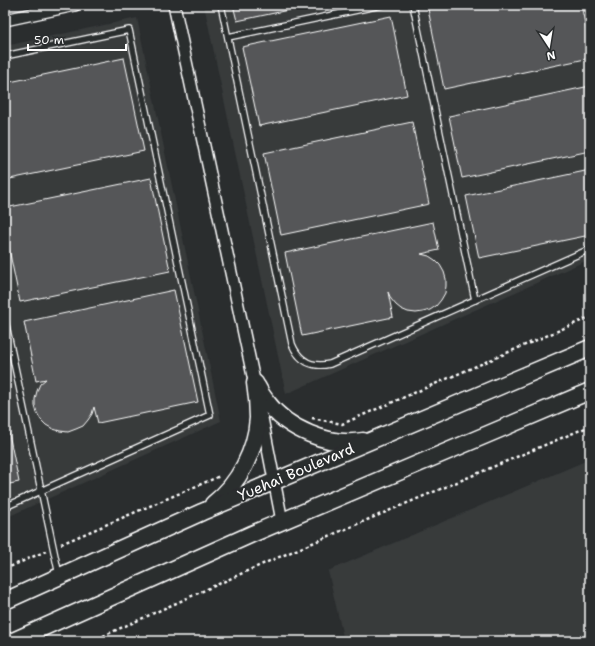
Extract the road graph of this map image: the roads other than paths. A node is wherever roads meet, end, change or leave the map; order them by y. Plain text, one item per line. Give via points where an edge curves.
1 (75, 5) edge
2 (174, 5) edge
3 (221, 5) edge
4 (381, 5) edge
5 (413, 5) edge
6 (5, 20) edge
7 (228, 37) junction
8 (5, 56) edge
9 (590, 249) edge
10 (474, 300) junction
11 (5, 320) edge
12 (590, 348) edge
13 (255, 383) junction
14 (590, 391) edge
15 (378, 438) junction
16 (274, 482) junction
17 (41, 491) junction
18 (5, 507) edge
19 (202, 512) junction
20 (282, 521) junction
21 (59, 577) junction
22 (5, 601) edge
23 (13, 641) edge

1 - 6 street
2 - 13 street
3 - 7 lane
4 - 7 lane
5 - 10 lane
7 - 10 lane via 292,344 299,356 310,364 330,364
8 - 17 lane via 129,30 210,415
9 - 10 lane
11 - 17 lane
12 - 15 main road, Yuehai Boulevard
13 - 15 main road via 267,403 283,419 302,431 320,438 339,441
13 - 16 street
13 - 19 main road via 258,418 251,452 232,485
14 - 20 main road
15 - 16 main road, Yuehai Boulevard
16 - 19 main road, Yuehai Boulevard
16 - 20 street
17 - 18 lane
17 - 21 lane
19 - 21 main road, Yuehai Boulevard
20 - 23 main road
21 - 22 main road, Yuehai Boulevard

